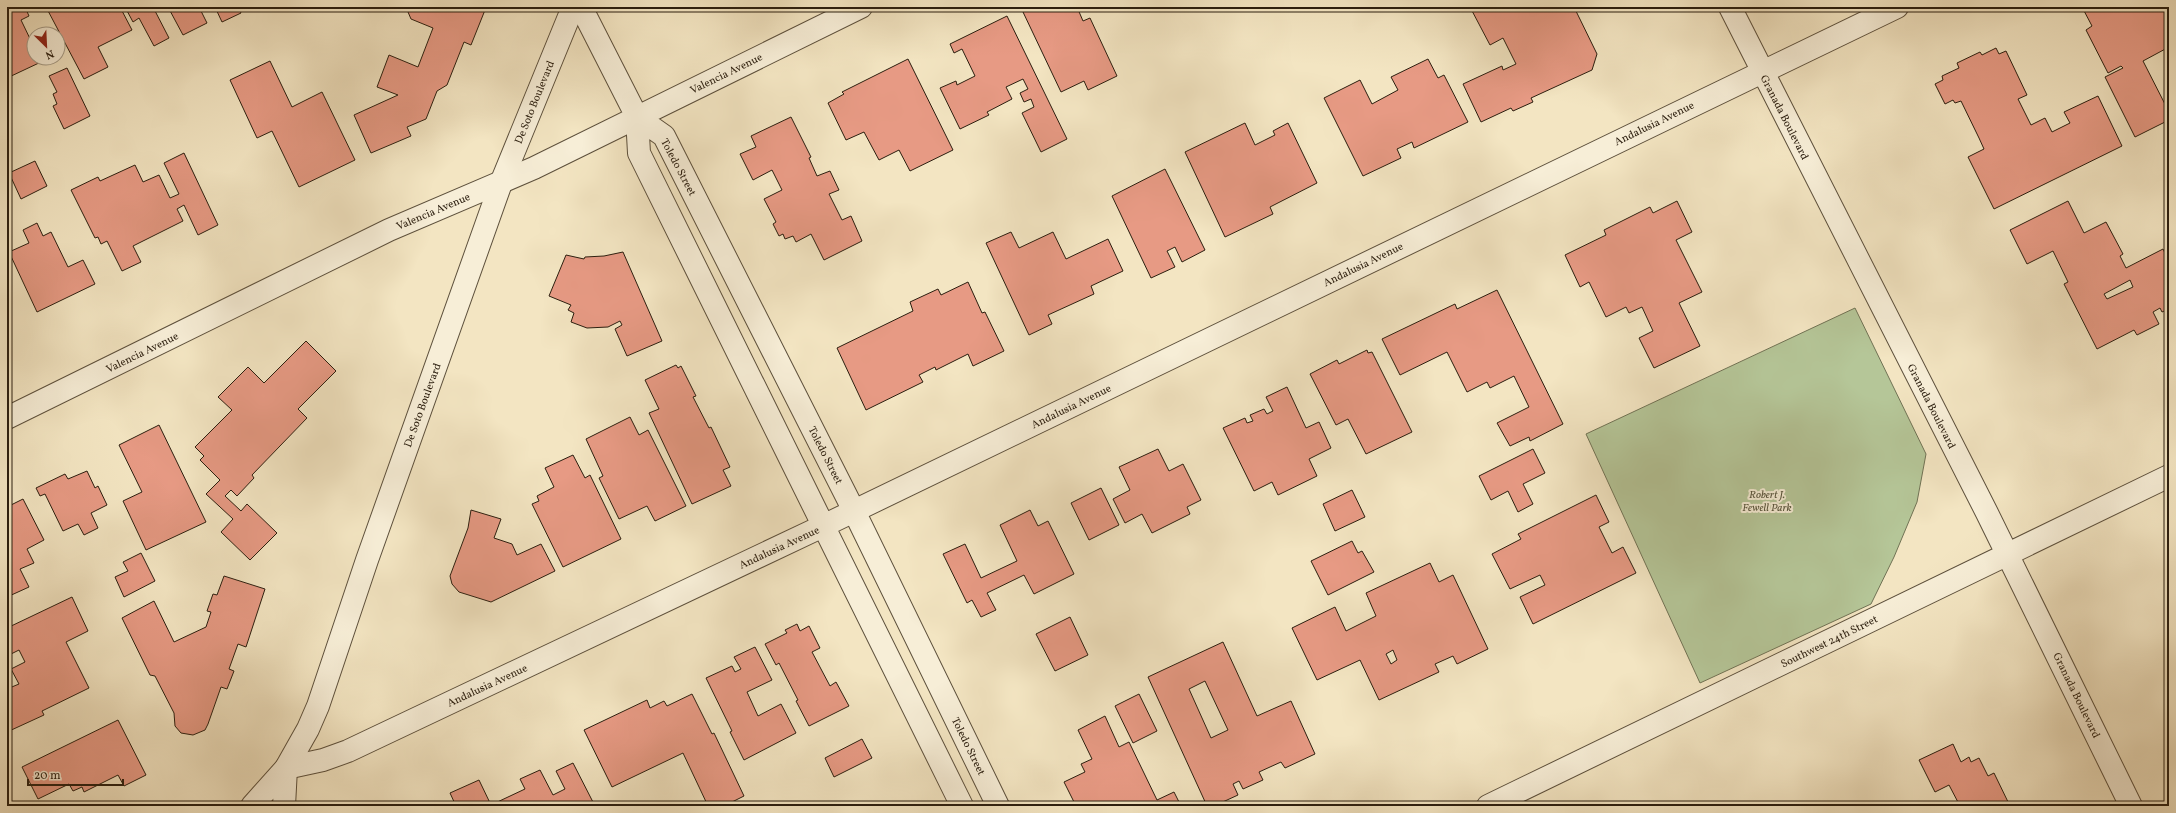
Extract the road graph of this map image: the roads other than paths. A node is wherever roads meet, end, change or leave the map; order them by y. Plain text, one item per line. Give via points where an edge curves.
1 (573, 7) edge
2 (581, 7) edge
3 (861, 7) edge
4 (1730, 7) edge
5 (1897, 7) edge
6 (1762, 71) junction
7 (637, 117) junction
8 (501, 183) junction
9 (7, 418) edge
10 (2169, 476) edge
11 (854, 511) junction
12 (823, 526) junction
13 (2007, 554) junction
14 (286, 768) junction
15 (252, 806) edge
16 (284, 806) edge
17 (962, 806) edge
18 (998, 806) edge
19 (1488, 806) edge
20 (2132, 806) edge

1 - 8 street, De Soto Boulevard
2 - 7 street, Toledo Street
3 - 7 street, Valencia Avenue
4 - 6 street, Granada Boulevard
5 - 6 street, Andalusia Avenue
6 - 11 street, Andalusia Avenue
6 - 13 street, Granada Boulevard
7 - 8 street, Valencia Avenue
7 - 11 street, Toledo Street via 664,136
7 - 12 street, Toledo Street via 639,153
8 - 9 street, Valencia Avenue via 442,205 388,230
8 - 14 street, De Soto Boulevard via 318,706
10 - 13 street, Southwest 24th Street
11 - 12 street, Andalusia Avenue
11 - 18 street, Toledo Street
12 - 14 street, Andalusia Avenue via 348,751 323,760
12 - 17 street, Toledo Street
13 - 19 street, Southwest 24th Street
13 - 20 street, Granada Boulevard
14 - 15 street
14 - 16 street, De Soto Boulevard

